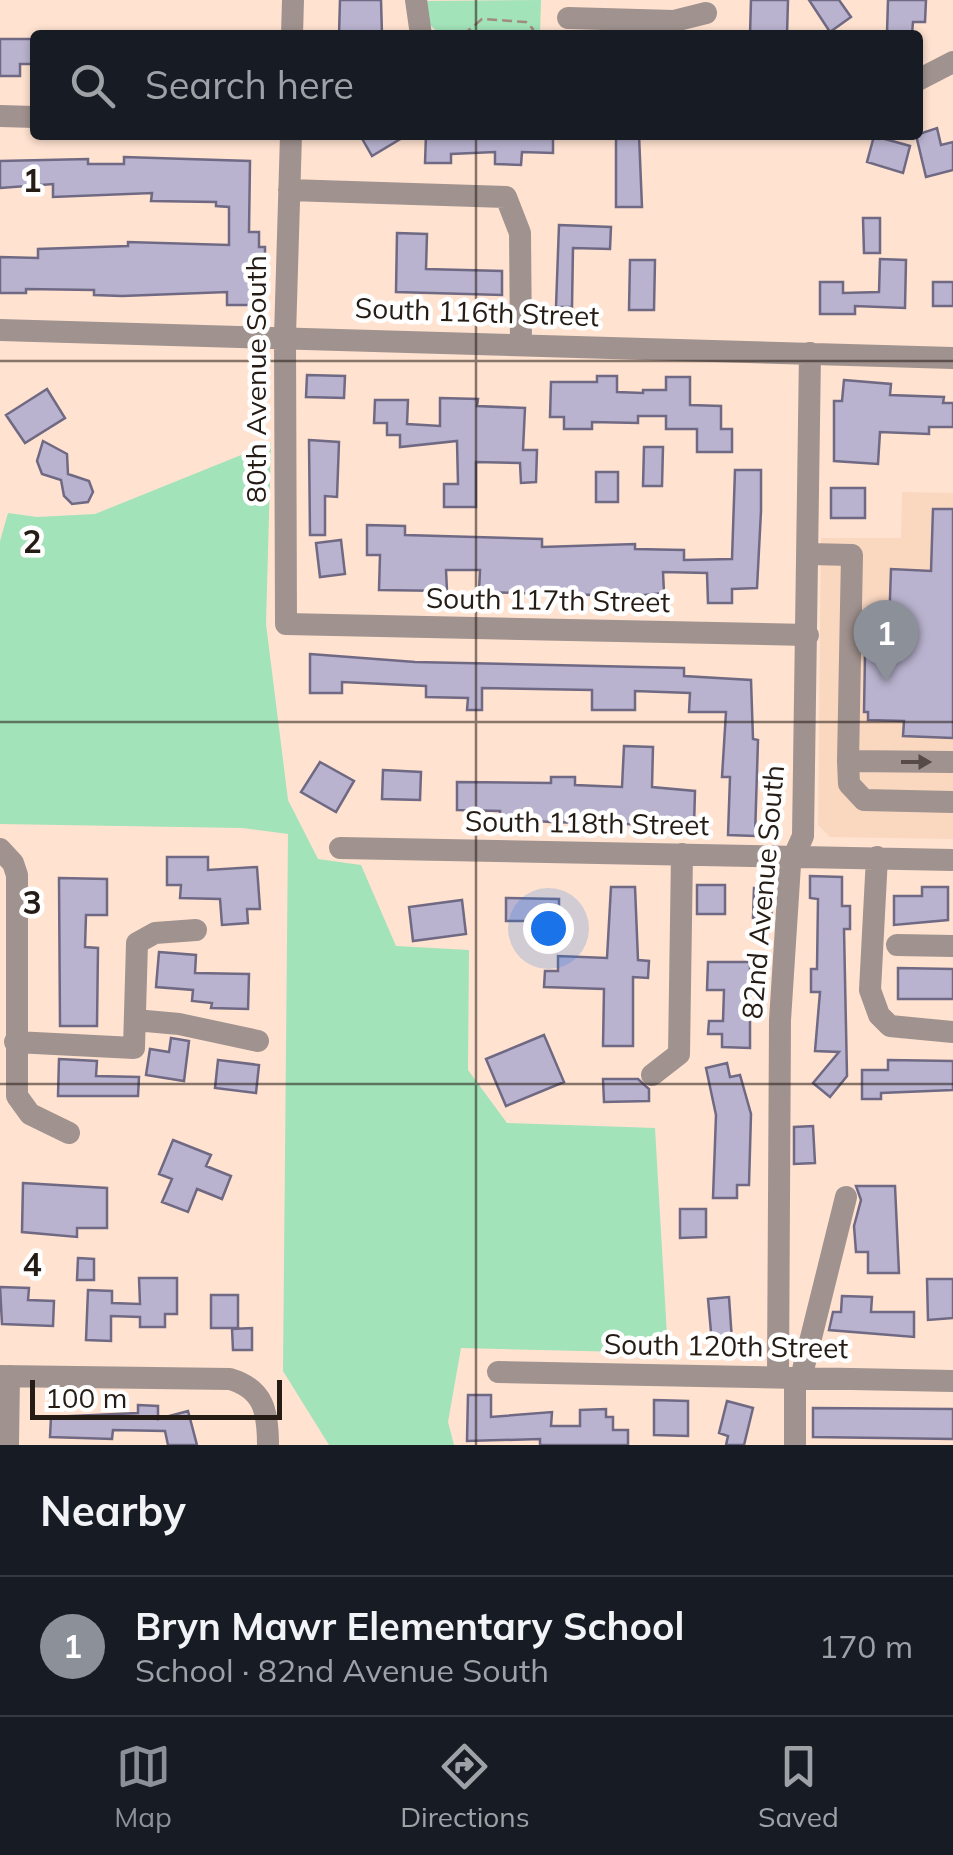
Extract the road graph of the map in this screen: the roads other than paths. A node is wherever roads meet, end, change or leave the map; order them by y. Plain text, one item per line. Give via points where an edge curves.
1 (293, 0) edge
2 (416, 0) edge
3 (699, 6) edge
4 (568, 18) dead end
5 (292, 30) edge
6 (420, 30) edge
7 (952, 64) edge
8 (923, 78) edge
9 (0, 116) edge
10 (30, 117) edge
11 (291, 140) edge
12 (289, 190) junction
13 (0, 330) edge
14 (285, 336) junction
15 (520, 344) junction
16 (810, 353) junction
17 (953, 358) edge
18 (809, 554) junction
19 (286, 624) joint
20 (808, 635) junction
21 (848, 761) junction
22 (953, 762) edge
23 (953, 802) edge
24 (340, 848) dead end
25 (3, 852) edge
26 (682, 854) junction
27 (792, 857) junction
28 (876, 857) junction
29 (953, 860) edge
30 (196, 930) dead end
31 (896, 946) dead end
32 (953, 946) edge
33 (135, 1020) junction
34 (953, 1032) edge
35 (258, 1041) dead end
36 (15, 1042) junction
37 (652, 1076) dead end
38 (68, 1133) dead end
39 (846, 1197) dead end
40 (498, 1372) dead end
41 (4, 1376) edge
42 (791, 1378) junction
43 (953, 1381) edge
44 (8, 1445) edge
45 (268, 1445) edge
46 (795, 1445) edge

1 - 5 street
2 - 6 street
3 - 4 street via 674,20
7 - 8 street
9 - 10 street
11 - 12 street, 80th Avenue South
12 - 14 street, 80th Avenue South
12 - 15 street via 506,198 520,234
13 - 14 street, South 116th Street
14 - 15 street, South 116th Street
14 - 19 street, 80th Avenue South
15 - 16 street, South 116th Street
16 - 17 street, South 116th Street
16 - 18 street, 82nd Avenue South
18 - 20 street, 82nd Avenue South
18 - 21 street via 852,555
19 - 20 street, South 117th Street
20 - 27 street, 82nd Avenue South via 803,836
21 -> 22 street
21 - 23 street via 848,784 864,800
24 - 26 street, South 118th Street
25 - 36 street via 17,876
26 - 27 street, South 118th Street
26 - 37 street via 679,1054
27 - 28 street, South 118th Street
27 - 42 street, 82nd Avenue South via 780,1020
28 - 29 street, South 118th Street
28 - 34 street via 870,990 883,1020 918,1032
30 - 33 street via 155,932 138,943
31 - 32 street
33 - 35 street
33 - 36 street via 134,1048
36 - 38 street via 20,1103
39 - 42 street
40 - 42 street, South 120th Street
41 - 44 street
41 - 45 street via 230,1379 261,1398
42 - 43 street, South 120th Street
42 - 46 street, 82nd Avenue South

